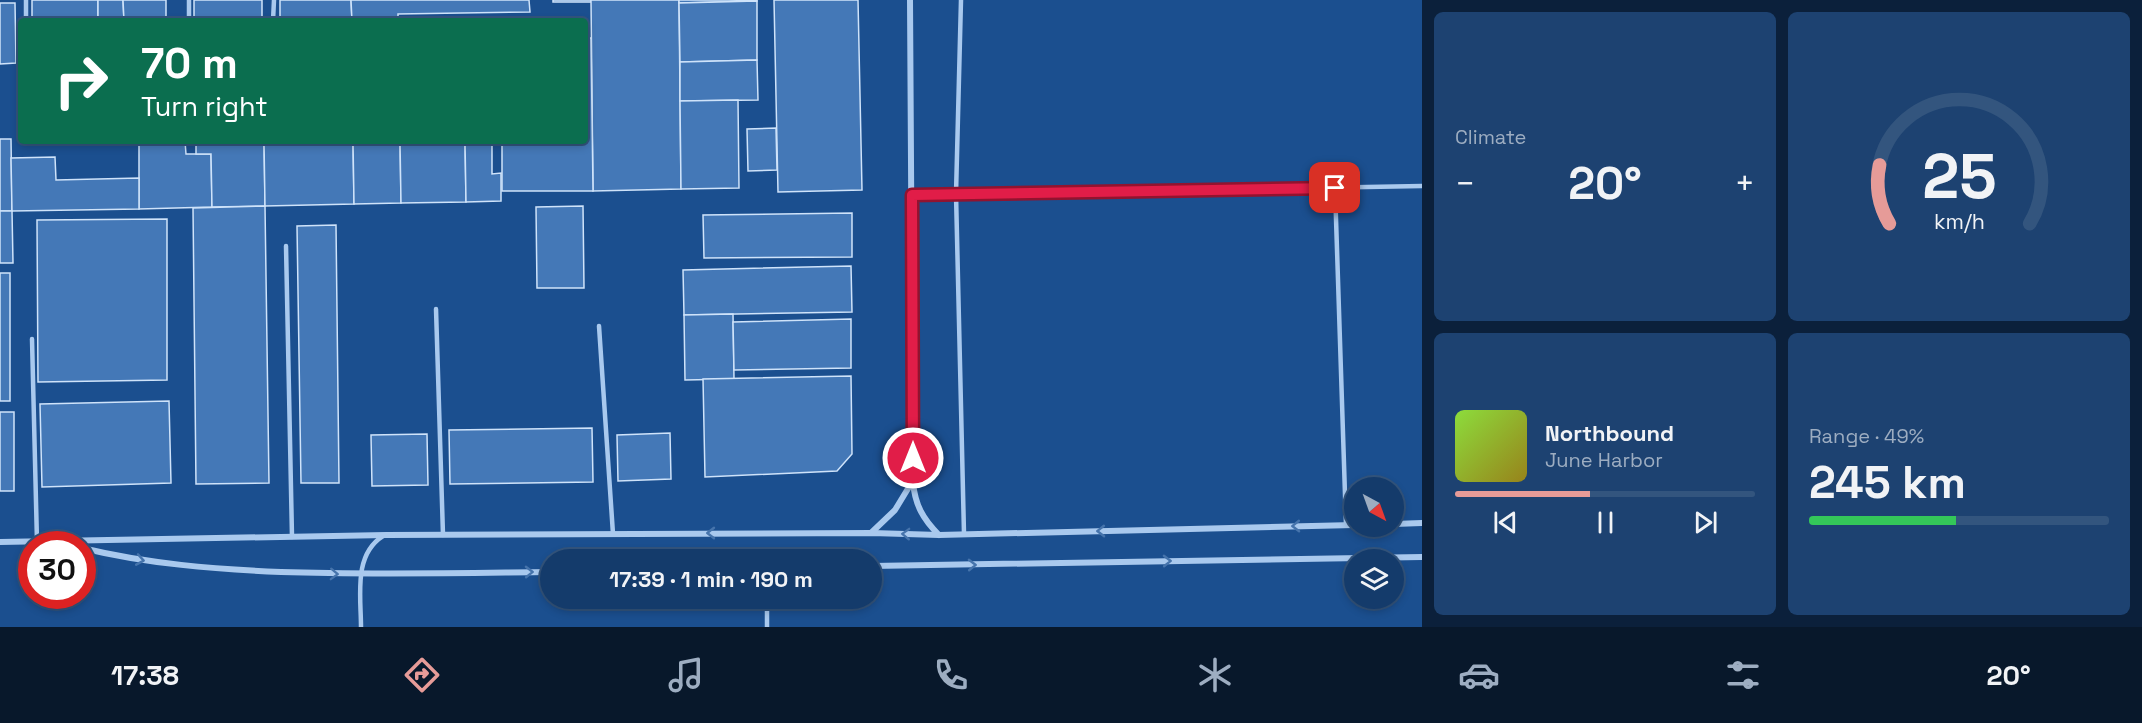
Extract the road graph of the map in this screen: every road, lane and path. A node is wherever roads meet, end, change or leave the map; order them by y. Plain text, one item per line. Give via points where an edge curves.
1 (26, 0) edge
2 (189, 0) edge
3 (274, 0) edge
4 (910, 0) edge
5 (961, 0) edge
6 (26, 18) edge
7 (189, 18) edge
8 (273, 18) edge
9 (1422, 186) edge
10 (1335, 188) junction
11 (956, 194) junction
12 (912, 195) junction
13 (286, 246) dead end
14 (436, 309) dead end
15 (599, 326) dead end
16 (32, 339) dead end
17 (1344, 477) edge
18 (913, 482) junction
19 (1422, 523) edge
20 (1404, 524) edge
21 (1344, 525) edge
22 (37, 531) edge
23 (872, 533) junction
24 (613, 534) junction
25 (964, 534) junction
26 (386, 535) junction
27 (443, 535) junction
28 (939, 535) junction
29 (292, 537) junction
30 (96, 541) edge
31 (0, 542) edge
32 (18, 542) edge
33 (96, 551) edge
34 (1422, 557) edge
35 (882, 566) edge
36 (540, 572) edge
37 (361, 575) junction
38 (767, 609) edge
39 (361, 627) edge
40 (767, 627) edge

1 - 6 lane
2 - 7 lane
3 - 8 lane
4 - 12 street
5 - 11 lane
9 - 10 lane
10 - 11 lane
10 - 17 lane
11 - 12 lane
11 - 25 lane
12 - 18 street
13 - 29 lane
14 - 27 lane
15 - 24 lane
16 - 22 lane
18 - 23 street via 895,510
18 - 28 street via 921,514
19 - 20 street
21 -> 25 street
23 -> 24 street
28 -> 23 street
24 - 27 street
25 - 28 street
26 - 27 street
26 - 29 street
26 - 37 lane via 365,555
29 - 30 street
31 - 32 street
33 -> 37 street via 161,564 214,569
35 -> 34 street
37 -> 36 street
37 - 39 lane
38 - 40 lane

